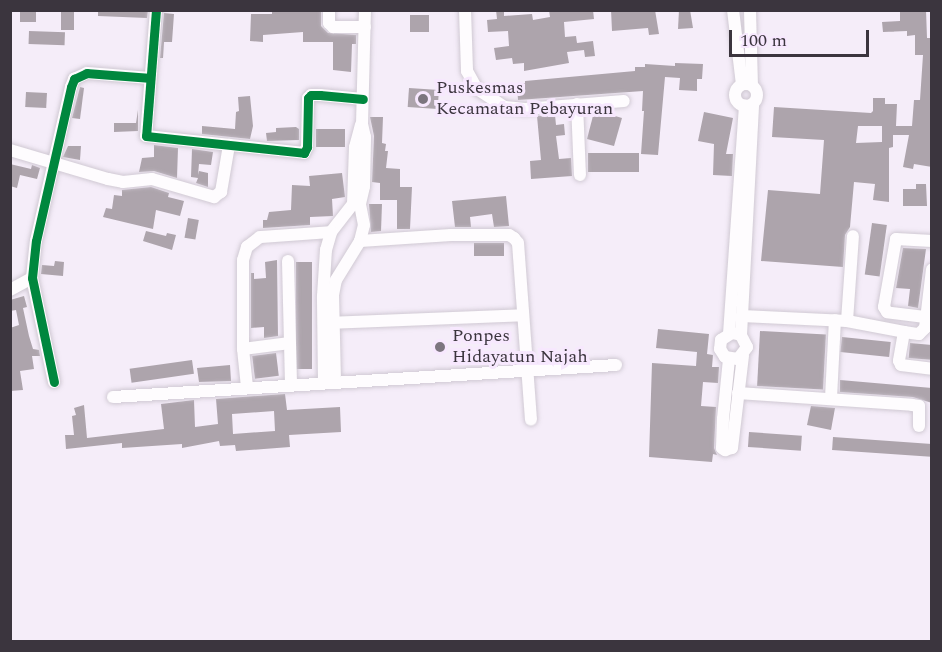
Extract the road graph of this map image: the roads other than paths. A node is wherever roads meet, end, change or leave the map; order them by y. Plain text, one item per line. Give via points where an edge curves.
1 (156, 10) edge
2 (329, 10) edge
3 (365, 10) edge
4 (465, 10) edge
5 (733, 10) edge
6 (750, 10) edge
7 (365, 27) junction
8 (150, 78) junction
9 (747, 85) junction
10 (363, 99) junction
11 (624, 100) dead end
12 (577, 104) junction
13 (749, 105) junction
14 (229, 145) junction
15 (10, 150) edge
16 (56, 164) junction
17 (580, 175) dead end
18 (356, 204) junction
19 (331, 232) junction
20 (853, 236) dead end
21 (360, 241) junction
22 (932, 241) edge
23 (288, 261) dead end
24 (932, 269) edge
25 (32, 278) junction
26 (331, 278) junction
27 (10, 290) edge
28 (523, 315) junction
29 (741, 316) junction
30 (925, 317) junction
31 (841, 321) junction
32 (329, 323) junction
33 (904, 332) junction
34 (735, 334) junction
35 (290, 343) junction
36 (243, 349) junction
37 (742, 356) junction
38 (729, 359) junction
39 (616, 365) dead end
40 (932, 369) edge
41 (527, 370) junction
42 (54, 382) dead end
43 (329, 383) junction
44 (291, 385) junction
45 (246, 387) junction
46 (738, 393) junction
47 (113, 397) dead end
48 (831, 398) junction
49 (531, 420) dead end
50 (919, 426) dead end

1 - 8 street
2 - 7 street via 333,27
3 - 7 street
4 - 12 street via 467,71 477,89 509,108
5 - 9 street
6 - 9 street
7 - 10 street
8 - 14 street via 146,136
8 - 16 street via 87,73 74,79
9 - 13 street via 758,94
9 - 13 street via 736,90 735,96 737,101
10 - 14 street via 320,95 308,98 304,153
10 - 18 street via 362,124 355,147
11 - 12 street
12 - 17 street
13 - 29 street
13 - 34 street
14 - 16 street via 217,196 152,179 123,182
15 - 16 street
16 - 25 street via 36,241
18 - 19 street
18 - 21 street via 364,225
19 - 26 street via 325,260
19 - 36 street via 260,237 252,241 243,260
20 - 31 street
21 - 26 street
21 - 28 street via 509,235 518,243
22 - 30 street via 896,239 884,307 887,312
23 - 35 street
24 - 30 street
25 - 27 street
25 - 42 street
26 - 32 street
28 - 32 street
28 - 41 street
29 - 31 street
29 - 34 street
30 - 33 street via 921,333
31 - 33 street
31 - 48 street
32 - 43 street
33 - 40 street via 898,361 901,365
34 - 37 street via 747,347
34 - 38 street via 724,336 720,344
35 - 36 street
35 - 44 street
36 - 45 street
37 - 38 street
37 - 46 street
38 - 46 street via 723,419 725,450 732,448
39 - 41 street
41 - 43 street
41 - 49 street
43 - 44 street
44 - 45 street
45 - 47 street
46 - 48 street
48 - 50 street via 919,406

